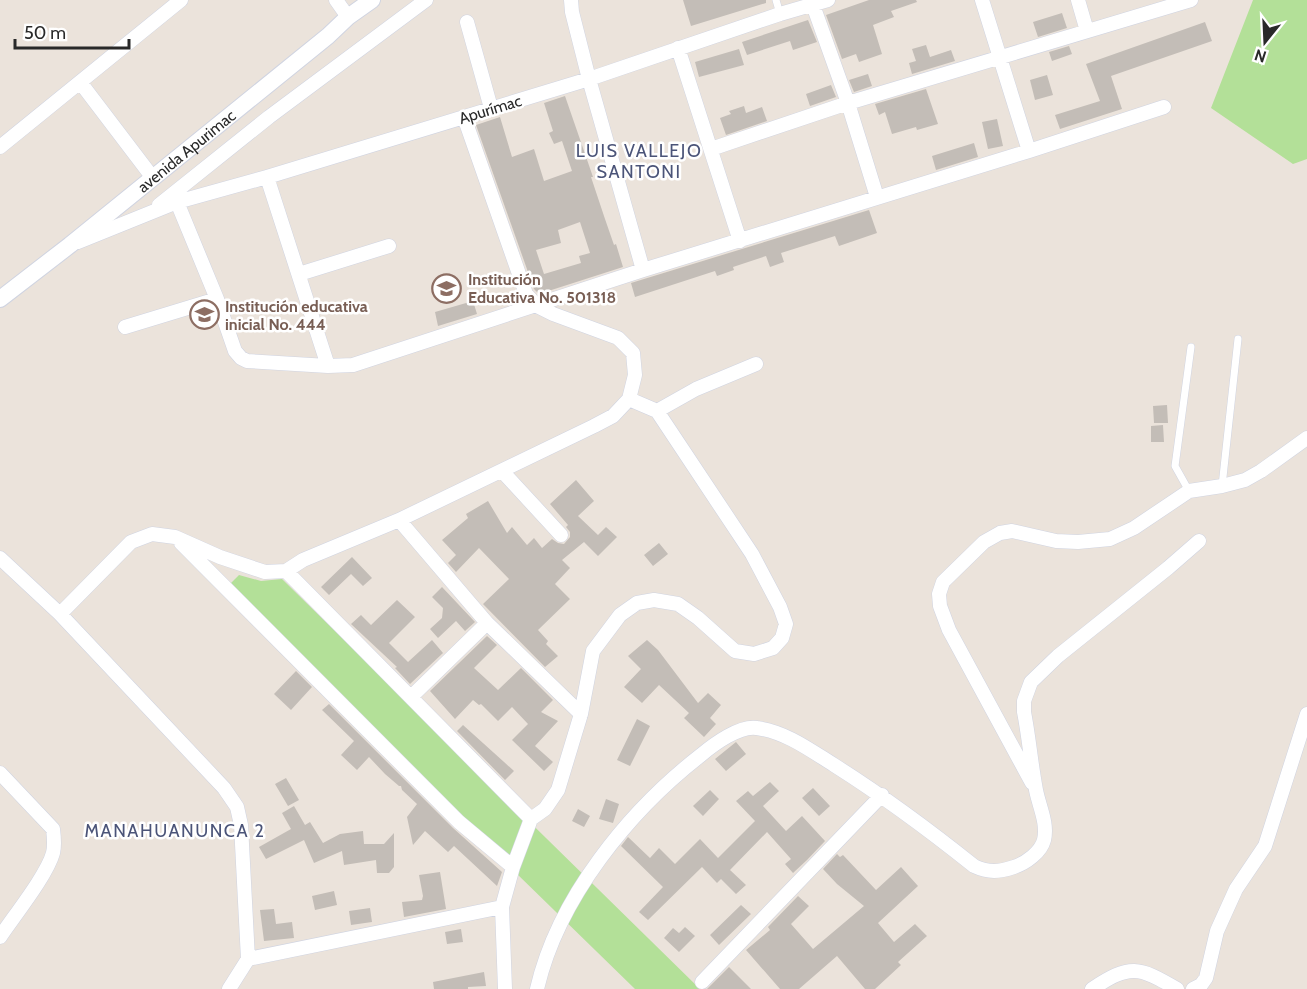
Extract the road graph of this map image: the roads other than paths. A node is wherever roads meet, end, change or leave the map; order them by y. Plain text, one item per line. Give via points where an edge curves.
1 (181, 0) edge
2 (336, 0) edge
3 (372, 0) edge
4 (426, 0) edge
5 (571, 0) edge
6 (828, 0) edge
7 (982, 0) edge
8 (1078, 0) edge
9 (1191, 0) edge
10 (813, 5) junction
11 (778, 7) edge
12 (348, 17) junction
13 (467, 22) dead end
14 (1087, 31) junction
15 (678, 48) junction
16 (999, 56) junction
17 (589, 79) junction
18 (80, 82) junction
19 (848, 103) junction
20 (1164, 107) dead end
21 (491, 108) junction
22 (464, 117) junction
23 (0, 147) edge
24 (711, 149) junction
25 (1029, 151) junction
26 (267, 177) junction
27 (153, 178) junction
28 (877, 197) junction
29 (177, 202) junction
30 (151, 212) junction
31 (740, 241) junction
32 (70, 245) junction
33 (390, 246) dead end
34 (644, 270) junction
35 (299, 274) junction
36 (0, 299) edge
37 (217, 299) junction
38 (537, 306) junction
39 (125, 327) dead end
40 (1238, 339) dead end
41 (1191, 347) dead end
42 (756, 363) dead end
43 (328, 366) junction
44 (630, 399) junction
45 (657, 411) junction
46 (1307, 438) edge
47 (502, 471) junction
48 (1222, 486) junction
49 (1189, 491) junction
50 (399, 520) junction
51 (561, 535) dead end
52 (175, 537) junction
53 (1199, 541) dead end
54 (0, 558) edge
55 (286, 571) junction
56 (60, 614) junction
57 (487, 623) junction
58 (412, 696) junction
59 (581, 714) junction
60 (1307, 714) edge
61 (0, 773) edge
62 (1036, 790) junction
63 (882, 795) junction
64 (531, 819) junction
65 (513, 867) junction
66 (502, 907) junction
67 (0, 937) edge
68 (248, 959) junction
69 (702, 982) dead end
70 (229, 989) edge
71 (505, 989) edge
72 (537, 989) edge
73 (1092, 989) edge
74 (1177, 989) edge
75 (1193, 989) edge

1 - 18 street
2 - 12 street
3 - 12 street, avenida Apurimac
4 - 30 street, Apurímac via 269,117
5 - 17 street
6 - 10 street, Apurímac
7 - 16 street
8 - 14 street
9 - 14 street
10 - 11 street, Apurímac
10 - 19 street
11 - 15 street, Apurímac
12 - 27 street, avenida Apurimac
13 - 21 street
14 - 16 street
15 - 17 street, Apurímac
15 - 24 street
16 - 19 street
16 - 25 street
17 - 21 street, Apurímac
17 - 34 street
18 - 23 street
18 - 27 street
19 - 24 street
19 - 28 street
20 - 25 street
21 - 22 street, Apurímac
22 - 26 street, Apurímac
22 - 38 street via 526,294
24 - 31 street
25 - 28 street
26 - 29 street, Apurímac
26 - 35 street
27 - 32 street, avenida Apurimac
28 - 31 street
29 - 30 street, Apurímac
29 - 37 street
30 - 32 street, Apurímac
31 - 34 street
32 - 36 street, avenida Apurimac
33 - 35 street
34 - 38 street
35 - 43 street
37 - 39 street
37 - 43 street via 241,358
38 - 43 street via 353,364
38 - 44 street via 618,338 633,353
40 - 48 lane
41 - 49 lane via 1175,466
42 - 45 street
44 - 45 street
44 - 47 street via 613,416
45 - 59 street via 752,554 786,624 782,638 772,648 754,654 735,651 678,604 654,600 637,603 620,615 593,651
46 - 48 street via 1262,471
47 - 50 street
47 - 51 street
48 - 49 street
49 - 62 street via 1134,528 1110,539 1056,542 1012,531 1000,533 984,542 943,582 940,606 949,630
50 - 55 street via 303,560
50 - 57 street
52 - 55 street via 265,572
52 - 56 street via 152,534 132,542
52 - 65 street via 459,822
53 - 62 street via 1031,682 1024,711
54 - 56 street
55 - 58 street
56 - 68 street via 224,788 237,807
57 - 58 street
57 - 59 street
58 - 64 street
59 - 64 street via 558,790 545,809
60 - 75 street via 1265,846 1236,889 1216,931 1206,978
61 - 67 street via 52,829 55,841 47,867
62 - 63 street via 1044,820 1044,840 1033,856 997,872 974,866
63 - 69 street
63 - 72 street via 786,735 755,727 724,737 685,767 621,831 586,878 561,922
64 - 65 street
65 - 66 street
66 - 68 street
66 - 71 street
68 - 70 street
73 - 74 street via 1115,974 1134,970 1151,974

